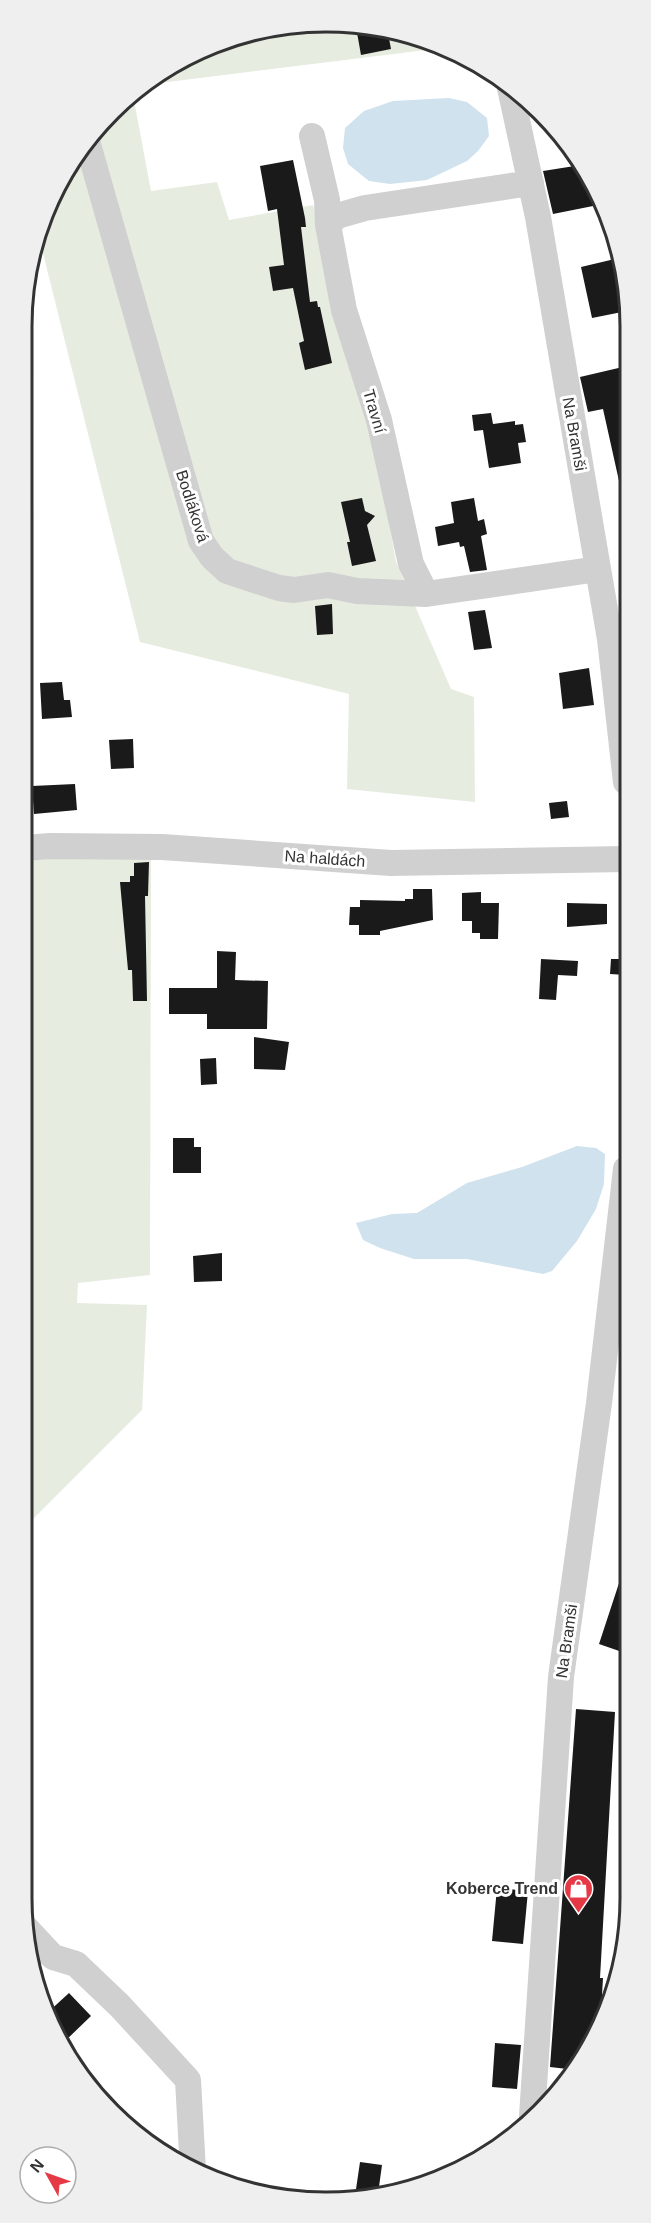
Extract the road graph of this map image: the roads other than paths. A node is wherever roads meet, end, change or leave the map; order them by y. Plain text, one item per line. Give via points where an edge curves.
1 (512, 99) edge
2 (312, 136) dead end
3 (90, 150) edge
4 (531, 183) junction
5 (328, 225) junction
6 (598, 568) junction
7 (426, 594) junction
8 (618, 637) edge
9 (620, 669) edge
10 (32, 847) edge
11 (620, 859) edge
12 (620, 1221) edge
13 (34, 1937) edge
14 (533, 2105) edge
15 (192, 2160) edge

1 - 4 street, Na Bramši
2 - 5 street, Travní via 327,200
3 - 7 street, Bodláková via 201,541 219,565 279,588 328,585 357,591
4 - 5 street via 365,208 337,216
4 - 6 street, Na Bramši
5 - 7 street, Travní via 344,310 378,420 411,564
6 - 7 street, Bodláková
6 - 8 street, Na Bramši
8 - 9 street, Na Bramši
10 - 11 street, Na haldách via 162,847 391,863
12 - 14 street, Na Bramši via 561,1677
13 - 15 street via 53,1957 76,1964 188,2080

